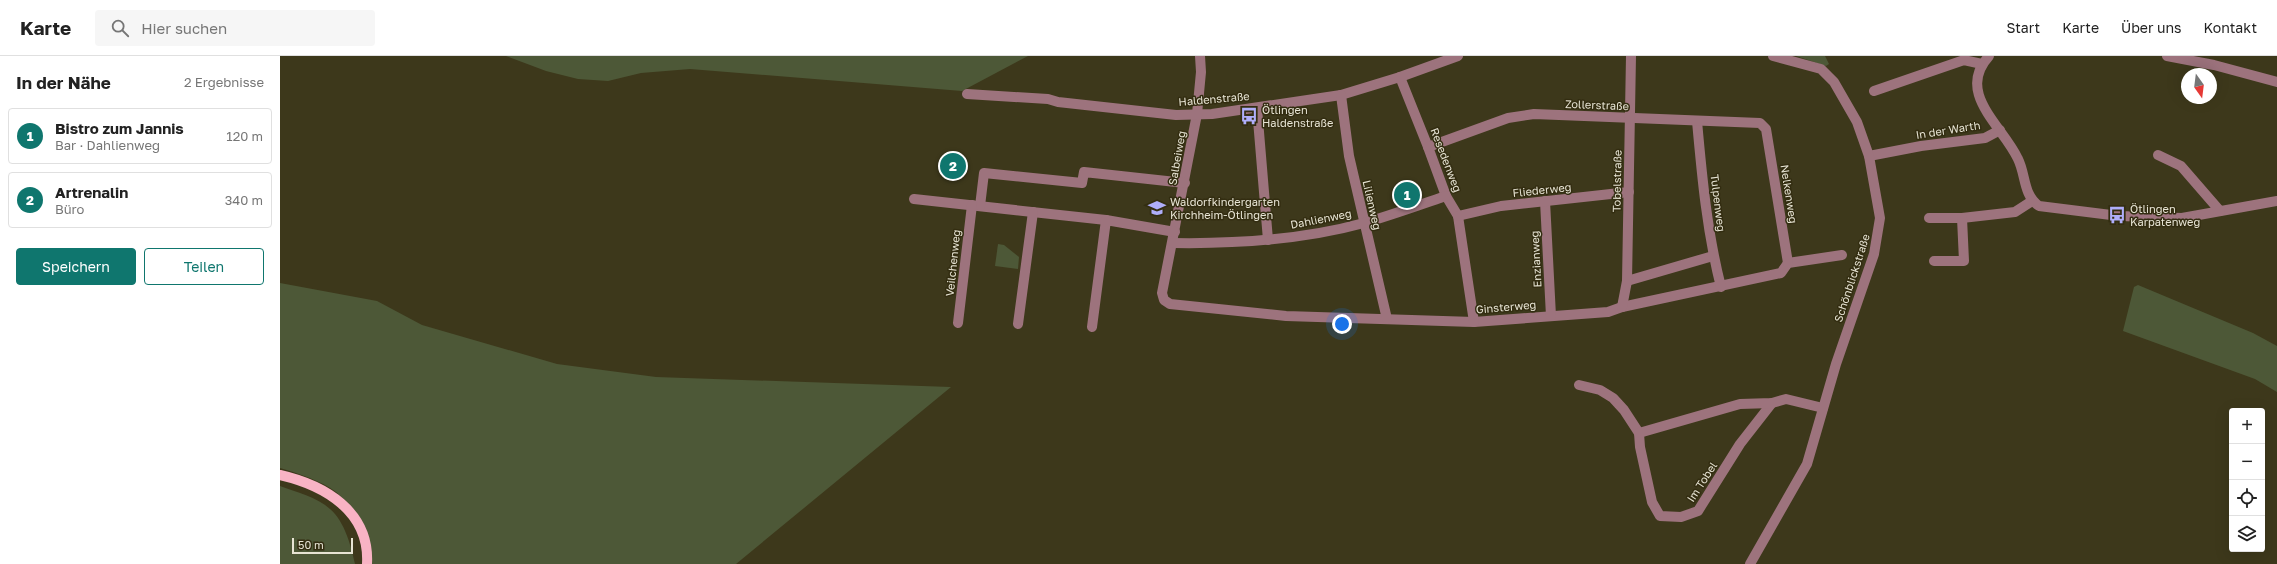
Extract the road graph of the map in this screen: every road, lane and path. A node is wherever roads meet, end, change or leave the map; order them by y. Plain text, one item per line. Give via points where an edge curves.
1 (1200, 56) edge
2 (1458, 56) edge
3 (1631, 56) edge
4 (1774, 56) edge
5 (1989, 56) edge
6 (2166, 56) edge
7 (2214, 60) edge
8 (1982, 64) junction
9 (1400, 77) junction
10 (2277, 82) edge
11 (1874, 91) dead end
12 (967, 94) dead end
13 (1341, 95) junction
14 (1256, 108) junction
15 (1197, 114) junction
16 (1630, 117) junction
17 (1697, 121) junction
18 (1766, 129) joint
19 (2000, 130) junction
20 (1428, 147) junction
21 (2158, 155) dead end
22 (1869, 156) junction
23 (1185, 183) junction
24 (1629, 192) junction
25 (1446, 196) junction
26 (914, 199) dead end
27 (1545, 201) junction
28 (2032, 201) junction
29 (2277, 201) edge
30 (976, 206) junction
31 (2220, 211) junction
32 (1033, 212) junction
33 (1458, 216) junction
34 (1929, 218) dead end
35 (1962, 218) junction
36 (1106, 220) junction
37 (1364, 223) junction
38 (1175, 232) junction
39 (1268, 240) junction
40 (1173, 243) junction
41 (1842, 255) dead end
42 (1713, 256) junction
43 (1934, 261) dead end
44 (1788, 263) junction
45 (1627, 281) junction
46 (1721, 287) junction
47 (1164, 300) joint
48 (1622, 307) junction
49 (1551, 316) junction
50 (1387, 320) junction
51 (1474, 322) junction
52 (958, 323) dead end
53 (1018, 324) dead end
54 (1092, 327) dead end
55 (1579, 385) dead end
56 (1772, 403) junction
57 (1823, 408) junction
58 (1639, 433) junction
59 (280, 475) edge
60 (367, 564) edge
61 (1750, 564) edge

1 - 15 street, Salbeiweg
2 - 9 street, Haldenstraße
3 - 16 street, Tobelstraße
4 - 22 street, Schönblickstraße via 1821,69 1834,82 1857,122
5 - 8 street
6 - 7 street
7 - 10 street
8 - 11 street via 1964,60
8 - 19 street via 1977,78 1978,90 1982,104
9 - 13 street, Haldenstraße
9 - 20 street, Resedenweg
12 - 15 street, Haldenstraße via 1048,99 1176,115
13 - 14 street, Haldenstraße
13 - 37 street, Lilienweg via 1349,156
14 - 15 street, Haldenstraße
14 - 39 street
15 - 23 street, Salbeiweg
16 - 17 street, Zollerstraße
16 - 20 street, Zollerstraße via 1534,114 1514,117
16 - 24 street, Tobelstraße
17 - 18 street, Zollerstraße via 1760,123
17 - 42 street, Tulpenweg via 1704,201
18 - 44 street, Nelkenweg
19 - 22 street, In der Warth via 1985,138
19 - 28 street via 2019,159
20 - 25 street, Resedenweg
21 - 31 street via 2181,166
22 - 57 street, Schönblickstraße via 1880,218 1878,237
23 - 30 street, Veilchenweg via 1084,172 1082,183 984,173
23 - 38 street, Salbeiweg
24 - 27 street, Fliederweg
24 - 45 street, Tobelstraße
25 - 33 street, Resedenweg
25 - 37 street, Dahlienweg
26 - 30 street
27 - 33 street, Fliederweg via 1501,206
27 - 49 street, Enzianweg
28 - 31 street via 2039,206 2119,216 2182,218
28 - 35 street via 2015,212
29 - 31 street
30 - 32 street
30 - 52 street, Veilchenweg
32 - 36 street
32 - 53 street
33 - 51 street, Resedenweg
34 - 35 street
35 - 43 street via 1964,261
36 - 38 street
36 - 54 street
37 - 39 street, Dahlienweg
37 - 50 street, Lilienweg
38 - 40 street, Salbeiweg
39 - 40 street, Dahlienweg via 1217,244
40 - 47 street, Salbeiweg via 1162,293
41 - 44 street
42 - 45 street
42 - 46 street, Tulpenweg
44 - 46 street, Ginsterweg via 1781,273
45 - 48 street, Tobelstraße
46 - 48 street, Ginsterweg
47 - 50 street, Ginsterweg via 1170,304 1233,312
48 - 49 street, Ginsterweg via 1608,312
49 - 51 street, Ginsterweg
50 - 51 street, Ginsterweg
55 - 58 street, Im Tobel via 1600,390 1613,398
56 - 57 street via 1786,399
56 - 58 street via 1740,404
56 - 58 street, Im Tobel via 1740,444 1698,511 1681,517 1660,516 1652,502
57 - 61 street, Schönblickstraße via 1807,464
59 - 60 main road via 301,480 332,495 352,513 363,536 368,553

